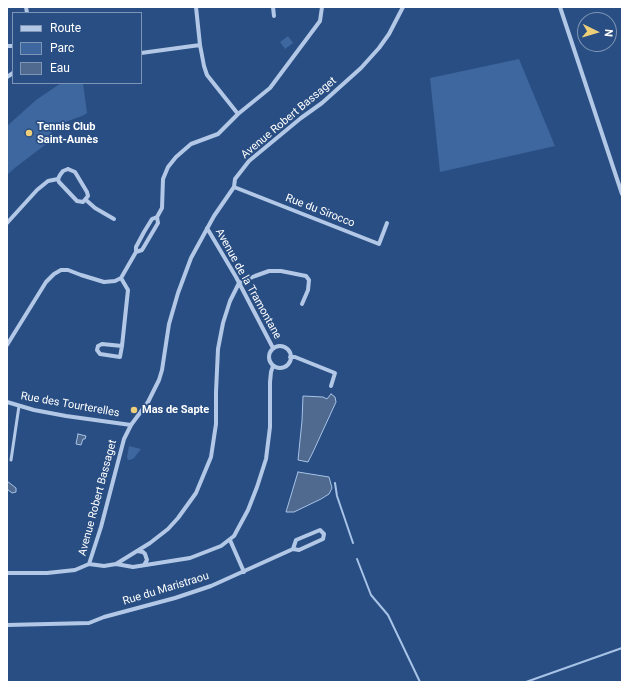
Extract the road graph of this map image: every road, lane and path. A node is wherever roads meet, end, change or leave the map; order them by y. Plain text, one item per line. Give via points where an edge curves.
1 (196, 7) edge
2 (273, 7) edge
3 (322, 7) edge
4 (403, 7) edge
5 (560, 7) edge
6 (274, 16) dead end
7 (200, 45) junction
8 (142, 52) edge
9 (238, 114) junction
10 (58, 179) junction
11 (234, 187) junction
12 (622, 194) edge
13 (86, 200) junction
14 (157, 217) junction
15 (114, 219) dead end
16 (7, 223) edge
17 (387, 223) dead end
18 (207, 228) junction
19 (136, 252) junction
20 (121, 278) junction
21 (239, 283) junction
22 (302, 304) dead end
23 (7, 345) edge
24 (122, 346) junction
25 (273, 348) junction
26 (290, 357) junction
27 (273, 366) junction
28 (331, 386) dead end
29 (7, 402) edge
30 (19, 406) junction
31 (130, 425) junction
32 (11, 460) dead end
33 (230, 540) junction
34 (293, 549) junction
35 (136, 552) junction
36 (89, 564) junction
37 (116, 564) junction
38 (144, 565) junction
39 (244, 572) junction
40 (7, 573) edge
41 (7, 625) edge

1 - 7 street
2 - 6 street
3 - 9 street via 320,21 270,88
4 - 11 street, Avenue Robert Bassaget via 389,34 361,68 249,162 235,179
5 - 12 street
7 - 8 street
7 - 9 street via 206,72
9 - 14 street via 218,134 192,144 176,157 163,179 162,208
10 - 13 street via 77,201
10 - 13 street via 63,171 73,170 87,192
10 - 16 street via 48,181 37,190
11 - 17 street, Rue du Sirocco via 379,244
11 - 18 street, Avenue Robert Bassaget
13 - 15 street
14 - 19 street via 152,219 144,232
14 - 19 street via 158,223 142,250
18 - 21 street, Avenue de la Tramontane
18 - 31 street, Avenue Robert Bassaget via 191,258 178,292 169,324 159,380 148,402
19 - 20 street
20 - 23 street via 104,282 68,270 54,274 46,282
20 - 24 street via 128,290
21 - 22 street via 269,271 306,276 309,280 308,290
21 - 25 street, Avenue de la Tramontane
21 - 35 street via 230,301 218,349 216,430 212,457 196,493 178,518 158,537
24 - 24 street via 102,344 97,350 100,354 120,357
25 - 26 street via 285,348
25 - 27 street via 269,353
26 - 27 street via 286,366
26 - 28 street via 335,373
27 - 33 street via 266,459 248,510
29 - 30 street, Rue des Tourterelles
30 - 31 street, Rue des Tourterelles
30 - 32 lane
31 - 36 street, Avenue Robert Bassaget
33 - 38 street via 215,549 190,558
33 - 39 street
34 - 34 street, Rue du Maristraou via 299,550 323,539 324,534 320,530 296,540
34 - 39 street, Rue du Maristraou
35 - 37 street
35 - 38 street via 145,554 147,560
36 - 37 street
36 - 40 street via 78,569 47,573
37 - 38 street via 129,567
39 - 41 street, Rue du Maristraou via 195,592 93,621

